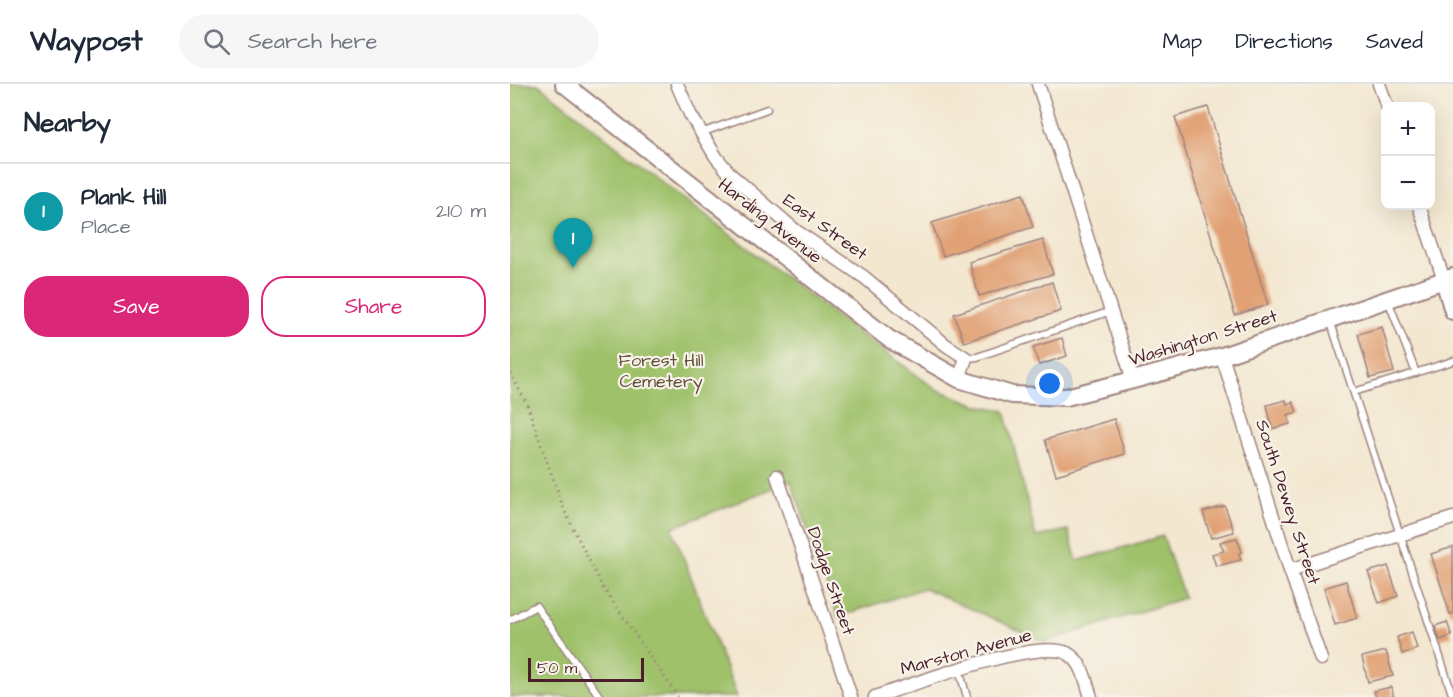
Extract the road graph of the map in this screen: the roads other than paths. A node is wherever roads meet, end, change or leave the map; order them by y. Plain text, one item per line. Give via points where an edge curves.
1 (564, 84) edge
2 (677, 84) edge
3 (1038, 84) edge
4 (1379, 84) edge
5 (1386, 102) edge
6 (767, 109) dead end
7 (701, 133) junction
8 (1421, 210) edge
9 (1449, 278) edge
10 (1388, 299) junction
11 (1111, 311) junction
12 (1453, 311) edge
13 (1330, 319) junction
14 (1222, 356) junction
15 (966, 358) junction
16 (1453, 361) edge
17 (1416, 373) junction
18 (959, 380) junction
19 (1133, 380) junction
20 (1354, 392) junction
21 (777, 476) dead end
22 (1453, 518) edge
23 (1401, 535) junction
24 (1290, 570) junction
25 (510, 620) edge
26 (1321, 659) dead end
27 (959, 669) junction
28 (600, 697) edge
29 (851, 697) edge
30 (875, 697) edge
31 (967, 697) edge
32 (1091, 697) edge
33 (1453, 697) edge

1 - 18 main road, Harding Avenue via 889,339
2 - 7 street, East Street
3 - 11 street
4 - 5 street
6 - 7 lane
7 - 15 street, East Street via 731,175 758,200
8 - 9 street
9 - 10 main road, Washington Street
9 - 12 main road
10 - 13 main road, Washington Street
10 - 17 lane
11 - 15 lane
11 - 19 street
13 - 14 main road, Washington Street
13 - 20 lane
14 - 19 main road, Washington Street
14 - 24 street, South Dewey Street
15 - 18 street
16 - 17 lane
17 - 20 lane
18 - 19 main road, Washington Street via 1012,395 1066,397
20 - 23 lane
21 - 29 street, Dodge Street
22 - 23 street
23 - 24 street
23 - 33 lane
24 - 26 street, South Dewey Street
25 - 28 lane via 536,606
27 - 30 street, Marston Avenue
27 - 31 lane
27 - 32 street, Marston Avenue via 1030,651 1054,650 1076,660

